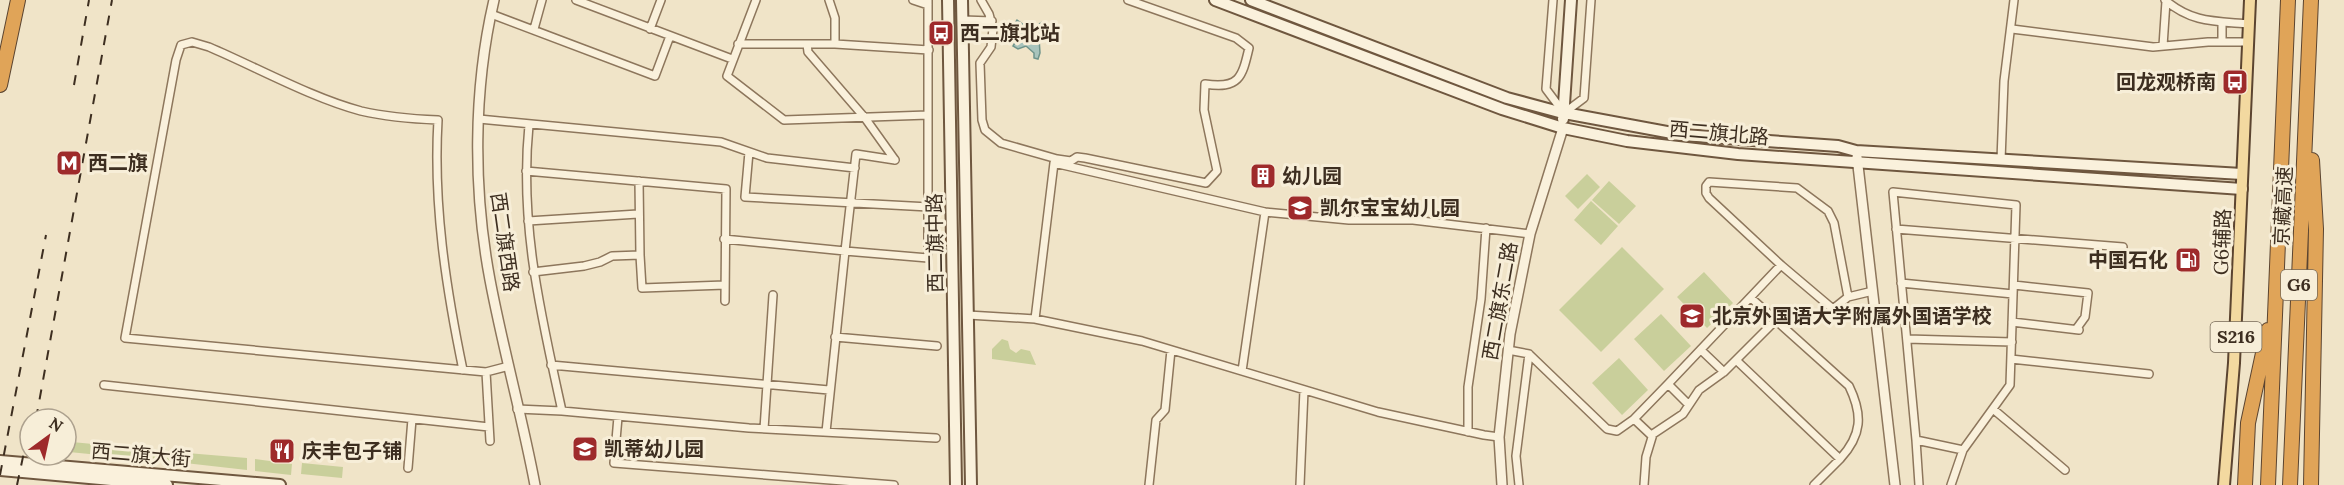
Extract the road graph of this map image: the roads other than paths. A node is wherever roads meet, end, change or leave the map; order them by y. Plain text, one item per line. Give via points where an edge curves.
1 (9, 0) edge
2 (18, 0) edge
3 (494, 0) edge
4 (542, 0) edge
5 (576, 0) edge
6 (661, 0) edge
7 (756, 0) edge
8 (829, 0) edge
9 (913, 0) edge
10 (948, 0) edge
11 (963, 0) edge
12 (981, 0) edge
13 (1128, 0) edge
14 (1215, 0) edge
15 (1251, 0) edge
16 (1552, 0) edge
17 (1571, 0) edge
18 (1591, 0) edge
19 (2014, 0) edge
20 (2250, 0) edge
21 (2312, 0) edge
22 (2166, 1) edge
23 (928, 3) edge
24 (1269, 3) edge
25 (2288, 4) edge
26 (491, 14) junction
27 (963, 20) junction
28 (992, 21) junction
29 (2222, 22) junction
30 (2249, 24) junction
31 (534, 29) junction
32 (650, 29) junction
33 (2012, 29) junction
34 (670, 36) junction
35 (2222, 42) junction
36 (2248, 42) junction
37 (738, 44) junction
38 (807, 44) junction
39 (835, 44) junction
40 (2163, 46) junction
41 (929, 50) junction
42 (732, 59) junction
43 (0, 63) edge
44 (0, 84) edge
45 (2308, 85) junction
46 (1564, 113) junction
47 (928, 115) junction
48 (865, 118) junction
49 (479, 119) junction
50 (529, 125) junction
51 (1563, 128) junction
52 (749, 152) junction
53 (1857, 157) junction
54 (2001, 160) junction
55 (855, 168) junction
56 (526, 171) junction
57 (2242, 174) junction
58 (639, 181) junction
59 (2242, 189) junction
60 (850, 202) junction
61 (929, 207) junction
62 (1266, 212) junction
63 (638, 214) junction
64 (528, 221) junction
65 (1486, 228) junction
66 (1896, 229) junction
67 (1530, 234) junction
68 (724, 239) junction
69 (2015, 239) junction
70 (2123, 248) dead end
71 (845, 250) junction
72 (640, 255) junction
73 (1781, 265) junction
74 (533, 272) junction
75 (1901, 284) junction
76 (725, 285) junction
77 (2013, 285) junction
78 (1873, 291) junction
79 (2276, 292) junction
80 (2013, 294) junction
81 (773, 295) dead end
82 (1848, 297) junction
83 (1751, 298) junction
84 (725, 301) dead end
85 (968, 315) junction
86 (1035, 319) junction
87 (1776, 320) junction
88 (2012, 322) junction
89 (835, 338) junction
90 (1907, 339) junction
91 (2012, 342) junction
92 (937, 346) dead end
93 (1171, 350) junction
94 (1508, 350) junction
95 (1701, 350) junction
96 (1529, 354) junction
97 (2011, 359) junction
98 (1737, 360) junction
99 (551, 365) junction
100 (509, 366) junction
101 (463, 370) junction
102 (1242, 371) junction
103 (486, 372) junction
104 (1724, 372) junction
105 (2149, 374) dead end
106 (768, 384) junction
107 (1668, 384) junction
108 (104, 385) dead end
109 (829, 390) junction
110 (1304, 390) junction
111 (1689, 405) junction
112 (1993, 408) junction
113 (517, 409) junction
114 (562, 411) junction
115 (618, 417) junction
116 (412, 419) junction
117 (1634, 419) junction
118 (489, 427) junction
119 (764, 429) junction
120 (826, 432) junction
121 (1468, 432) junction
122 (1652, 436) junction
123 (1499, 437) junction
124 (936, 438) dead end
125 (1916, 440) junction
126 (490, 441) dead end
127 (1963, 450) junction
128 (1840, 459) junction
129 (0, 461) edge
130 (408, 468) dead end
131 (0, 470) edge
132 (2065, 470) dead end
133 (167, 485) edge
134 (280, 485) edge
135 (535, 485) edge
136 (894, 485) edge
137 (957, 485) edge
138 (971, 485) edge
139 (1149, 485) edge
140 (1300, 485) edge
141 (1502, 485) edge
142 (1520, 485) edge
143 (1644, 485) edge
144 (1814, 485) edge
145 (1895, 485) edge
146 (1919, 485) edge
147 (1951, 485) edge
148 (2224, 485) edge
149 (2245, 485) edge
150 (2268, 485) edge
151 (2290, 485) edge
152 (2311, 485) edge

1 - 43 highway
2 - 44 highway
3 - 26 street, 西二旗西路
4 - 31 street
5 - 32 street
6 - 32 street
7 - 37 street
8 - 39 street via 835,18
9 - 23 street
10 - 137 main road, 西二旗中路
11 - 27 main road, 西二旗中路
12 - 28 street
13 - 28 street via 1236,38 1249,48 1244,70 1231,86 1205,84 1204,110 1217,171 1206,183 1085,158 1057,159 1001,143 983,126 980,63 991,47
14 - 51 main road, 西二旗北路 via 1502,109
15 - 24 main road, 西二旗北路
16 - 46 street via 1546,89
17 - 46 main road
18 - 46 street via 1584,98
19 - 33 street
20 - 30 main road, G6辅路 / S216
21 - 45 highway, 京藏高速 / G6
22 - 29 street via 2197,20
22 - 40 street
23 - 41 street
24 - 46 main road, 西二旗北路 via 1506,98
25 - 79 highway, 京藏高速 / G6
26 - 31 street
26 - 49 street, 西二旗西路
27 - 28 street
27 - 85 main road, 西二旗中路
29 - 30 street
29 - 35 street
30 - 36 main road, G6辅路 / S216
31 - 34 street via 655,76
32 - 34 street
33 - 40 street
33 - 54 street via 2004,81
34 - 42 street
35 - 36 street
35 - 40 street
36 - 57 main road, G6辅路 / S216
37 - 38 street
37 - 42 street
38 - 39 street
38 - 48 street via 808,52
39 - 41 street
41 - 47 street
42 - 48 street via 728,76 784,120
45 - 151 highway, 京藏高速 / G6
45 - 152 highway via 2316,229
46 - 51 main road
46 - 53 main road, 西二旗北路 via 1683,135 1838,146
47 - 48 street
47 - 61 street
48 - 55 street via 895,160 856,154
49 - 50 street
49 - 100 street, 西二旗西路 via 482,226
50 - 52 street via 721,142
50 - 56 street
51 - 53 main road, 西二旗北路 via 1684,149
51 - 67 street, 西二旗东二路
52 - 55 street via 766,158
52 - 60 street via 745,197
53 - 54 main road, 西二旗北路
53 - 59 main road, 西二旗北路
53 - 78 street
54 - 57 main road, 西二旗北路
55 - 60 street
56 - 58 street
56 - 64 street
57 - 59 main road, G6辅路 / S216
58 - 63 street
58 - 68 street via 726,189
59 - 148 main road, G6辅路 / S216
60 - 61 street
60 - 71 street
61 - 71 street via 928,258
62 - 65 street
62 - 86 street via 1054,163
62 - 102 street
63 - 64 street
63 - 72 street
64 - 74 street
65 - 67 street
65 - 121 street via 1481,299 1468,387
66 - 69 street
66 - 69 street via 1893,192 2016,205
66 - 75 street
67 - 94 street, 西二旗东二路
68 - 71 street
68 - 76 street
69 - 70 street
69 - 77 street
71 - 89 street
72 - 74 street via 612,256 584,266
72 - 76 street via 642,288
73 - 82 street via 1833,309
73 - 82 street via 1709,198 1709,182 1797,188 1827,211 1834,223
73 - 83 street
74 - 99 street
75 - 80 street
75 - 90 street
76 - 84 street
77 - 80 street
77 - 88 street via 2088,293 2085,317 2078,329
78 - 82 street
78 - 145 street
79 - 149 highway via 2248,423
79 - 150 highway, 京藏高速 / G6
80 - 88 street
81 - 106 street
83 - 87 street
83 - 95 street
85 - 86 street
85 - 138 main road, 西二旗中路
86 - 93 street
87 - 98 street
87 - 128 street via 1849,386 1855,397 1857,431
88 - 91 street
89 - 92 street
89 - 109 street
90 - 91 street
90 - 125 street
91 - 97 street
93 - 102 street
93 - 139 street via 1165,410 1156,420
94 - 96 street
94 - 123 street, 西二旗东二路
95 - 104 street
95 - 107 street
96 - 117 street via 1610,430 1620,431
96 - 142 street via 1516,456
97 - 105 street
97 - 112 street via 2010,385
98 - 104 street
98 - 128 street
99 - 106 street
99 - 114 street
100 - 103 street
100 - 113 street, 西二旗西路
101 - 101 street via 125,338 181,45 192,42 209,47 359,110 397,118 438,120 443,251
101 - 103 street
102 - 110 street
103 - 118 street
104 - 111 street via 1701,387
106 - 109 street
106 - 119 street
107 - 111 street
107 - 117 street
108 - 116 street
109 - 120 street
110 - 121 street
110 - 140 street
111 - 122 street via 1680,417
112 - 127 street
112 - 132 street
113 - 114 street
113 - 135 street, 西二旗西路
114 - 115 street
115 - 119 street
115 - 136 street via 614,463
116 - 118 street
116 - 130 street
117 - 122 street
118 - 126 street
119 - 120 street
120 - 124 street
121 - 123 street
122 - 143 street
123 - 141 street, 西二旗东二路
125 - 127 street
125 - 146 street
127 - 147 street
128 - 144 street
129 - 134 main road, 西二旗大街
131 - 133 main road

